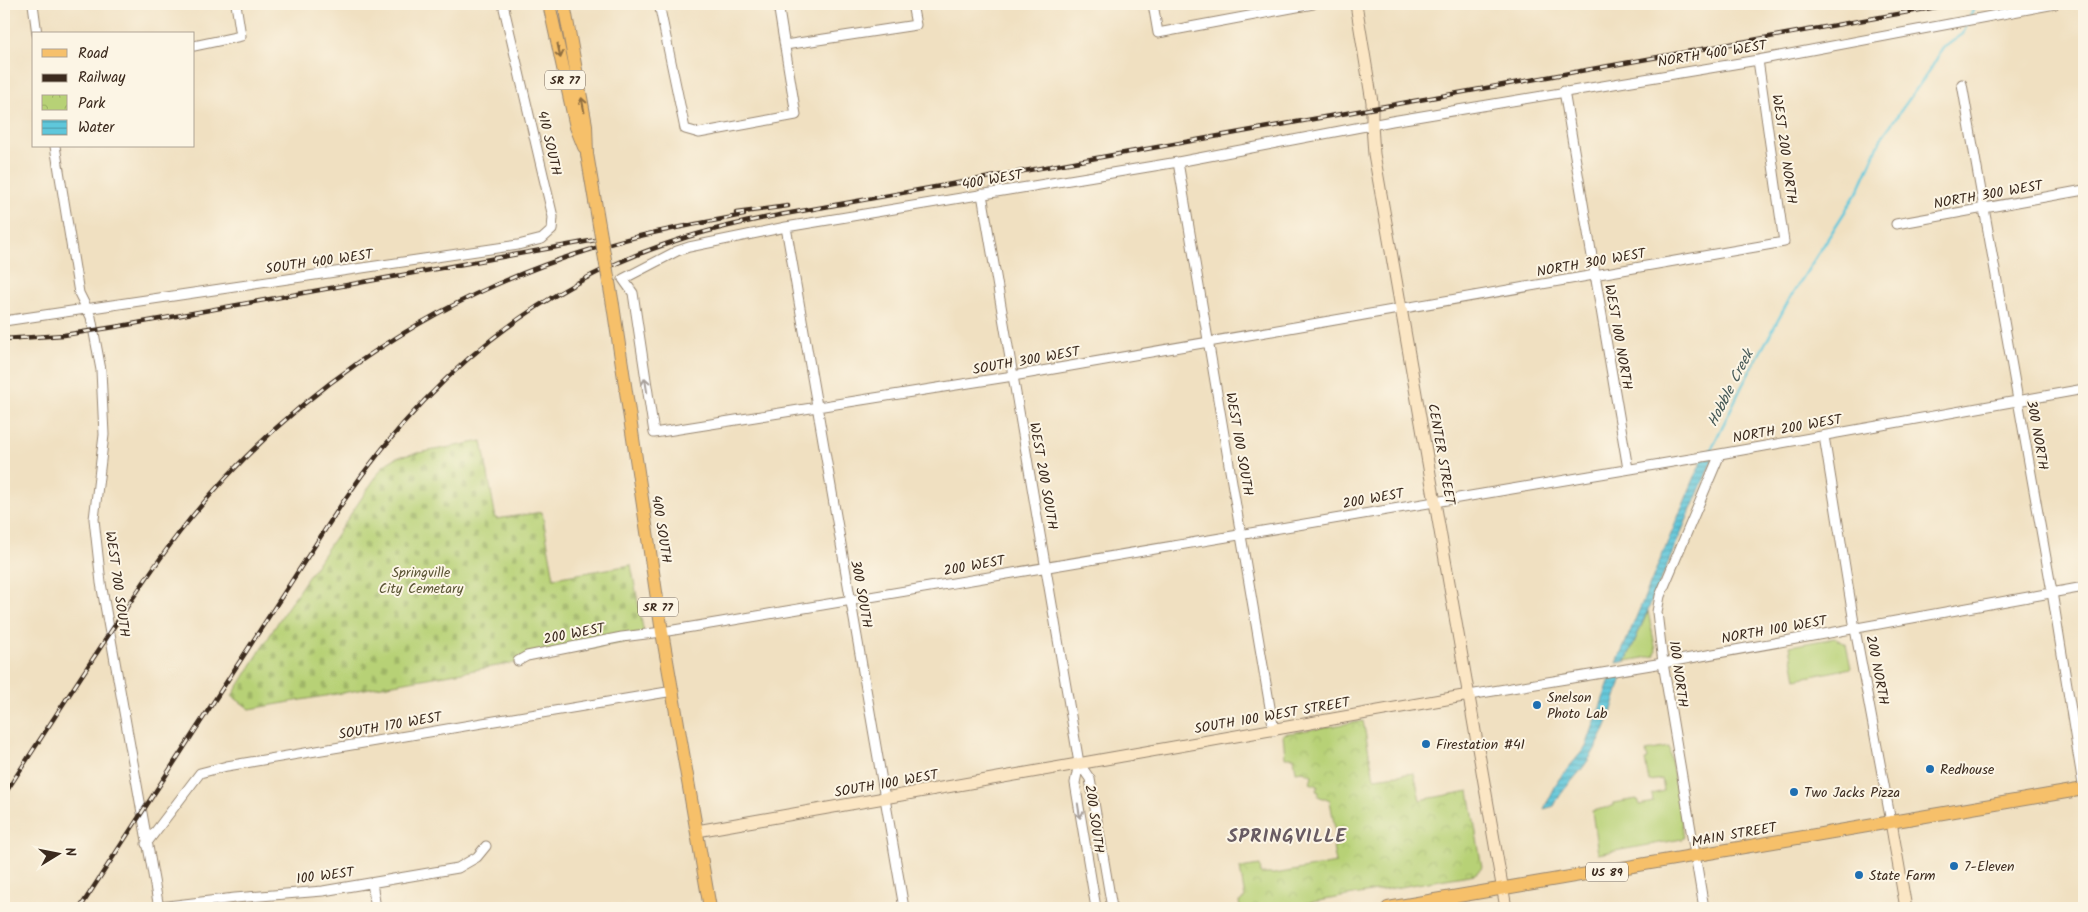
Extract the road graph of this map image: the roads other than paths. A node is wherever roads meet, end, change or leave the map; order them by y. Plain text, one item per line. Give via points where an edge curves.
1 (33, 4) edge
2 (236, 4) edge
3 (504, 4) edge
4 (549, 4) edge
5 (564, 4) edge
6 (659, 4) edge
7 (778, 4) edge
8 (912, 4) edge
9 (1153, 4) edge
10 (1313, 4) edge
11 (1356, 4) edge
12 (2055, 4) edge
13 (1282, 7) edge
14 (37, 32) edge
15 (785, 45) junction
16 (195, 46) edge
17 (1758, 60) junction
18 (1962, 84) dead end
19 (1564, 91) junction
20 (1372, 125) junction
21 (55, 148) edge
22 (587, 154) junction
23 (1178, 162) junction
24 (2084, 190) edge
25 (982, 194) junction
26 (1984, 208) junction
27 (1896, 224) dead end
28 (786, 227) junction
29 (552, 230) joint
30 (1784, 242) joint
31 (1595, 275) junction
32 (85, 309) junction
33 (1402, 309) junction
34 (4, 321) edge
35 (1208, 342) junction
36 (1013, 376) junction
37 (2084, 389) edge
38 (2018, 401) junction
39 (816, 408) junction
40 (654, 433) joint
41 (1824, 436) junction
42 (1720, 454) junction
43 (1628, 469) junction
44 (1435, 501) junction
45 (1242, 535) junction
46 (1046, 567) junction
47 (2084, 587) edge
48 (2052, 592) junction
49 (849, 600) junction
50 (1855, 629) junction
51 (662, 632) junction
52 (518, 661) dead end
53 (1662, 663) junction
54 (673, 691) junction
55 (1469, 695) junction
56 (1274, 731) junction
57 (1079, 763) junction
58 (2084, 790) edge
59 (885, 799) junction
60 (1891, 822) junction
61 (697, 831) junction
62 (146, 844) junction
63 (486, 846) dead end
64 (1696, 856) junction
65 (372, 883) junction
66 (1503, 890) junction
67 (159, 908) edge
68 (376, 908) edge
69 (710, 908) edge
70 (904, 908) edge
71 (1096, 908) edge
72 (1112, 908) edge
73 (1388, 908) edge
74 (1506, 908) edge
75 (1704, 908) edge
76 (1906, 908) edge

1 - 14 street
2 - 16 street via 241,36
3 - 29 street, 410 SOUTH via 553,217
4 -> 22 main road, 400 SOUTH / SR 77 via 576,128
22 -> 5 main road, 400 SOUTH / SR 77 via 586,125
6 - 15 street via 685,129 699,133 796,115
7 - 15 street
8 - 15 street via 916,25
9 - 13 street via 1158,33
10 - 13 street
11 - 20 street, CENTER STREET via 1372,102
12 - 17 street, NORTH 400 WEST
17 - 19 street, NORTH 400 WEST
17 - 30 street, WEST 200 NORTH
18 - 26 street, 300 NORTH
19 - 20 street, NORTH 400 WEST
19 - 31 street, WEST 100 NORTH
20 - 23 street, 400 WEST
20 - 33 street, CENTER STREET via 1374,154
21 - 32 street, WEST 700 SOUTH via 79,293
22 - 51 main road, 400 SOUTH / SR 77, bridge
23 - 25 street, 400 WEST
23 - 35 street, WEST 100 SOUTH
24 - 26 street, NORTH 300 WEST
25 - 28 street, 400 WEST
25 - 36 street, WEST 200 SOUTH
26 - 27 street, NORTH 300 WEST
26 - 38 street, 300 NORTH
28 - 39 street, 300 SOUTH
40 -> 28 street, 400 WEST via 633,293 623,279 689,247
29 - 32 street, SOUTH 400 WEST via 542,238 518,245
30 - 31 street, NORTH 300 WEST
31 - 33 street, NORTH 300 WEST
31 - 43 street, WEST 100 NORTH
32 - 34 street, SOUTH 400 WEST
32 - 62 street, WEST 700 SOUTH via 91,317 101,370 104,435 94,519 101,583
33 - 35 street, SOUTH 300 WEST
33 - 44 street, CENTER STREET
35 - 36 street, SOUTH 300 WEST
35 - 45 street, WEST 100 SOUTH
36 - 39 street, SOUTH 300 WEST
36 - 46 street, WEST 200 SOUTH
37 - 38 street, NORTH 200 WEST
38 - 41 street, NORTH 200 WEST
38 - 48 street, 300 NORTH
39 - 40 street, SOUTH 300 WEST
39 - 49 street, 300 SOUTH
41 - 42 street, NORTH 200 WEST
41 - 50 street, 200 NORTH
42 - 43 street, NORTH 200 WEST
42 - 53 street, 100 NORTH via 1660,596 1656,612
43 - 44 street, NORTH 200 WEST
44 - 45 street, 200 WEST
44 - 55 street, CENTER STREET
45 - 46 street, 200 WEST
45 - 56 street, WEST 100 SOUTH
46 - 49 street, 200 WEST
46 - 57 street, WEST 200 SOUTH
47 - 48 street, NORTH 100 WEST
48 - 50 street, NORTH 100 WEST
48 - 58 street, 300 NORTH
49 - 51 street, 200 WEST
49 - 59 street, 300 SOUTH
50 - 53 street, NORTH 100 WEST
50 - 60 street, 200 NORTH
51 - 52 street, 200 WEST via 527,656
51 - 54 main road, 400 SOUTH / SR 77
53 - 55 street, NORTH 100 WEST
53 - 64 street, 100 NORTH
54 - 61 main road, 400 SOUTH / SR 77
54 - 62 street, SOUTH 170 WEST via 227,766 200,774
55 - 56 street, SOUTH 100 WEST STREET
55 - 66 street, CENTER STREET
56 - 57 street, SOUTH 100 WEST STREET
57 - 59 street, SOUTH 100 WEST
57 -> 71 street, 200 SOUTH via 1075,783
57 - 72 street, 200 SOUTH via 1090,779
58 - 60 main road, MAIN STREET / US 89
59 - 61 street, SOUTH 100 WEST
59 - 70 street, 300 SOUTH
60 - 64 main road, MAIN STREET / US 89
60 - 76 street, 200 NORTH
61 - 69 main road, 400 SOUTH / SR 77
62 - 67 street, WEST 700 SOUTH
63 - 65 street, 100 WEST via 458,868
64 - 66 main road, MAIN STREET / US 89
64 - 75 street, 100 NORTH
65 - 67 street, 100 WEST
65 - 68 street
66 - 73 main road, MAIN STREET / US 89
66 - 74 street, CENTER STREET

